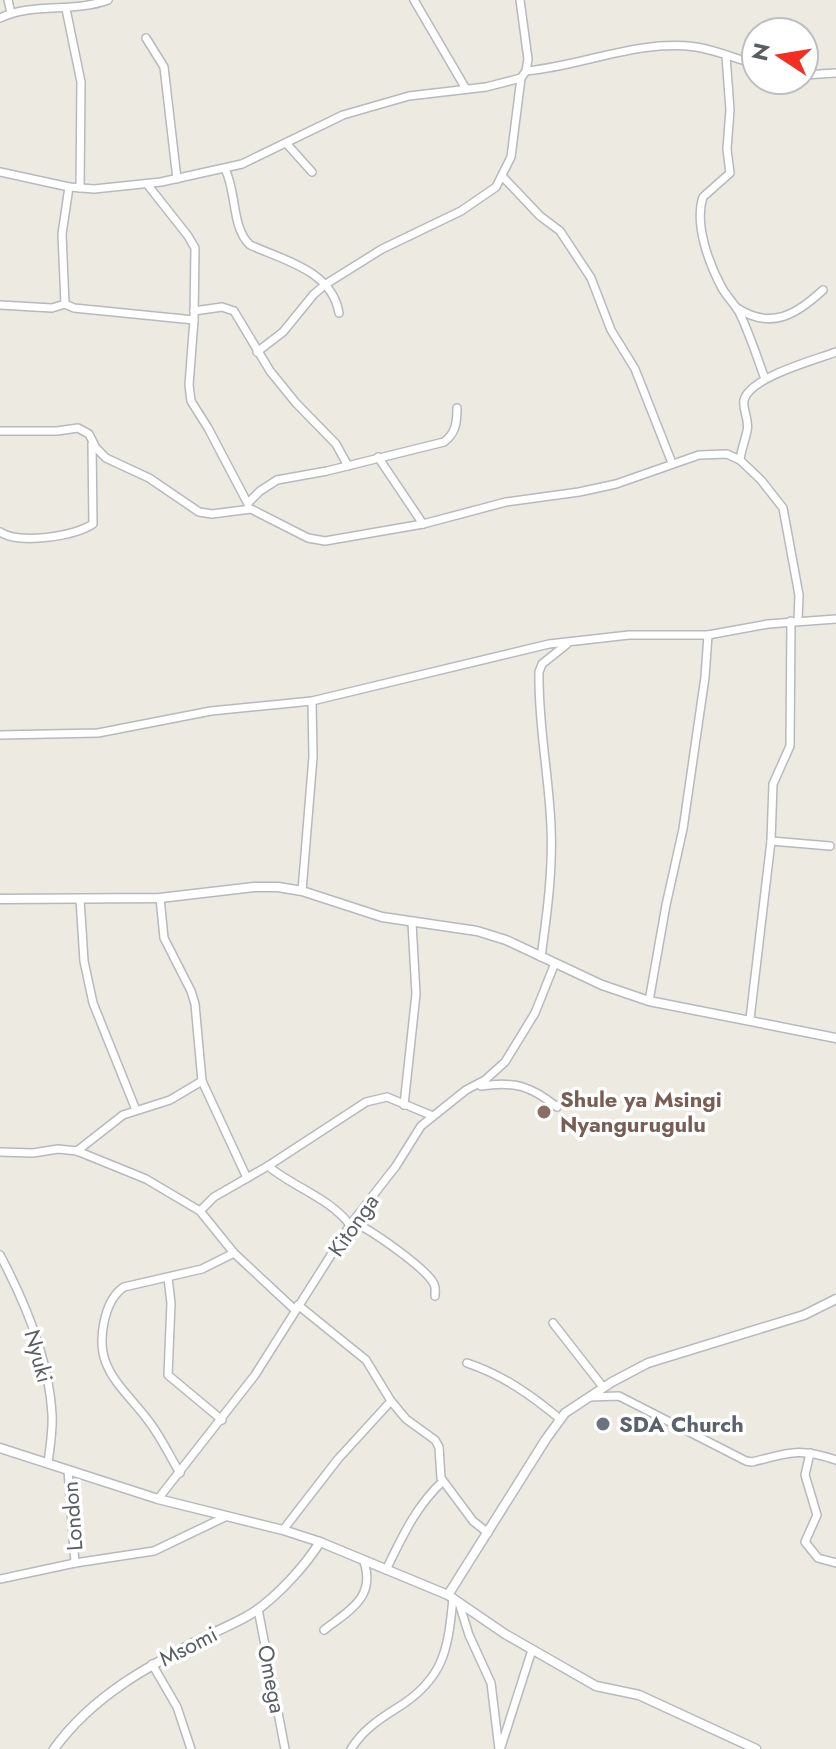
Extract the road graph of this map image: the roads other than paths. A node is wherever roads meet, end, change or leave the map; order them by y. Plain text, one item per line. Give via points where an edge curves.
1 (8, 0) edge
2 (108, 0) edge
3 (414, 0) edge
4 (520, 0) edge
5 (66, 9) junction
6 (11, 13) junction
7 (0, 18) edge
8 (146, 38) dead end
9 (726, 56) junction
10 (740, 60) edge
11 (524, 75) junction
12 (466, 89) junction
13 (286, 143) junction
14 (225, 169) junction
15 (0, 172) edge
16 (312, 172) dead end
17 (503, 177) junction
18 (177, 179) junction
19 (147, 184) junction
20 (69, 187) junction
21 (80, 188) junction
22 (326, 284) junction
23 (823, 290) dead end
24 (65, 304) junction
25 (0, 305) edge
26 (737, 307) junction
27 (194, 311) junction
28 (339, 313) dead end
29 (194, 320) junction
30 (257, 352) junction
31 (836, 352) edge
32 (765, 379) junction
33 (457, 408) dead end
34 (0, 431) edge
35 (92, 439) junction
36 (378, 457) junction
37 (740, 460) junction
38 (672, 463) junction
39 (348, 466) junction
40 (249, 506) junction
41 (423, 524) junction
42 (0, 532) edge
43 (836, 619) edge
44 (795, 621) junction
45 (708, 635) junction
46 (569, 643) junction
47 (312, 701) junction
48 (0, 735) edge
49 (771, 841) junction
50 (830, 846) dead end
51 (302, 891) junction
52 (160, 898) junction
53 (0, 899) edge
54 (80, 899) junction
55 (412, 923) junction
56 (541, 957) junction
57 (555, 963) junction
58 (649, 1001) junction
59 (750, 1019) junction
60 (836, 1038) edge
61 (202, 1081) junction
62 (475, 1086) junction
63 (404, 1105) junction
64 (557, 1107) dead end
65 (136, 1110) junction
66 (433, 1116) junction
67 (77, 1151) junction
68 (0, 1152) edge
69 (268, 1166) junction
70 (247, 1178) junction
71 (200, 1211) junction
72 (351, 1224) junction
73 (234, 1253) junction
74 (0, 1255) edge
75 (168, 1278) junction
76 (435, 1296) dead end
77 (836, 1299) edge
78 (296, 1307) junction
79 (553, 1323) dead end
80 (467, 1363) dead end
81 (603, 1387) junction
82 (587, 1398) junction
83 (391, 1401) junction
84 (560, 1419) junction
85 (222, 1420) junction
86 (0, 1448) edge
87 (810, 1453) junction
88 (836, 1460) edge
89 (48, 1463) junction
90 (68, 1470) junction
91 (180, 1473) junction
92 (443, 1481) junction
93 (158, 1499) junction
94 (227, 1516) junction
95 (283, 1530) junction
96 (488, 1533) junction
97 (320, 1542) junction
98 (364, 1562) junction
99 (75, 1563) junction
100 (836, 1563) edge
101 (386, 1570) junction
102 (0, 1579) edge
103 (453, 1599) junction
104 (258, 1609) junction
105 (324, 1630) dead end
106 (532, 1650) junction
107 (152, 1664) junction
108 (54, 1749) edge
109 (191, 1749) edge
110 (285, 1749) edge
111 (351, 1749) edge
112 (500, 1749) edge
113 (756, 1749) edge

1 - 6 street
2 - 5 street
3 - 12 street
4 - 11 street via 528,59
5 - 6 street
5 - 21 street via 81,82
6 - 7 street
8 - 18 street via 164,67
9 - 10 street
9 - 11 street via 694,47 652,47
9 - 26 street via 730,173 710,189 700,207 704,242 722,289
11 - 12 street
11 - 17 street
12 - 13 street via 409,96 343,115
13 - 14 street
13 - 16 street
14 - 18 street
14 - 22 street via 244,239
15 - 20 street
17 - 22 street via 469,206
17 - 38 street via 560,231 591,278
18 - 19 street
19 - 21 street
19 - 27 street via 194,244
20 - 21 street
20 - 24 street via 62,234
22 - 28 street
22 - 30 street via 283,332
23 - 26 street via 776,319 757,318
24 - 25 street
24 - 29 street
26 - 32 street
27 - 29 street
27 - 30 street via 234,311
29 - 40 street via 191,401
30 - 39 street via 336,444
31 - 32 street
32 - 37 street via 744,402 747,431
33 - 36 street via 456,424 444,442
34 - 35 street via 78,428
35 - 40 street via 106,458 149,478 199,512
35 - 42 street via 93,524 43,538
36 - 39 street
36 - 41 street
37 - 38 street via 720,453
37 - 44 street via 783,508 799,595
38 - 41 street via 616,484 506,502
39 - 40 street via 277,480
40 - 41 street via 317,540
43 - 44 street
44 - 45 street
44 - 49 street via 790,746 773,784
45 - 46 street via 629,635
45 - 58 street via 683,829
46 - 47 street
46 - 56 street via 539,672 551,829
47 - 48 street via 211,711 98,733
47 - 51 street
49 - 50 street
49 - 59 street
51 - 52 street via 254,887
51 - 55 street
52 - 54 street
52 - 61 street via 164,938 195,1004
53 - 54 street
54 - 65 street via 93,1003
55 - 56 street via 477,931
55 - 63 street via 416,994
56 - 57 street
57 - 58 street
57 - 62 street, Kitonga via 521,1040 494,1074
58 - 59 street
59 - 60 street
61 - 65 street via 170,1100
61 - 70 street
62 - 64 street via 519,1085
62 - 66 street, Kitonga
63 - 66 street
63 - 69 street via 387,1097 366,1102
65 - 67 street
66 - 72 street, Kitonga
67 - 68 street
67 - 71 street via 131,1171
69 - 70 street
69 - 72 street
70 - 71 street
71 - 73 street
72 - 76 street via 377,1233 430,1278
72 - 78 street, Kitonga
73 - 75 street
73 - 78 street
74 - 89 street, Nyuki via 30,1322 48,1385
75 - 85 street via 168,1375
75 - 91 street via 115,1294 103,1353 109,1371
77 - 81 street via 804,1315 648,1363
78 - 83 street via 366,1360
78 - 85 street, Kitonga
79 - 81 street
80 - 84 street via 517,1385
81 - 82 street
82 - 84 street
82 - 87 street via 619,1396 746,1461 791,1451
83 - 92 street via 437,1443
83 - 95 street
84 - 96 street
85 - 91 street, Kitonga
86 - 89 street
87 - 88 street
87 - 100 street via 805,1475 817,1515 805,1542 818,1558
89 - 90 street
90 - 93 street
90 - 99 street, London
91 - 93 street, Kitonga
92 - 96 street
92 - 101 street via 414,1515
93 - 94 street
94 - 95 street
94 - 99 street via 154,1551
95 - 97 street
96 - 103 street
97 - 98 street
97 - 104 street, Msomi
98 - 101 street
98 - 105 street via 368,1587 357,1605
99 - 102 street
101 - 103 street
103 - 106 street
103 - 111 street via 449,1636 434,1677 369,1725
103 - 112 street via 491,1683
104 - 107 street, Msomi
104 - 110 street, Omega
106 - 112 street
106 - 113 street via 596,1686 639,1695
107 - 108 street, Msomi via 102,1699
107 - 109 street via 177,1707

